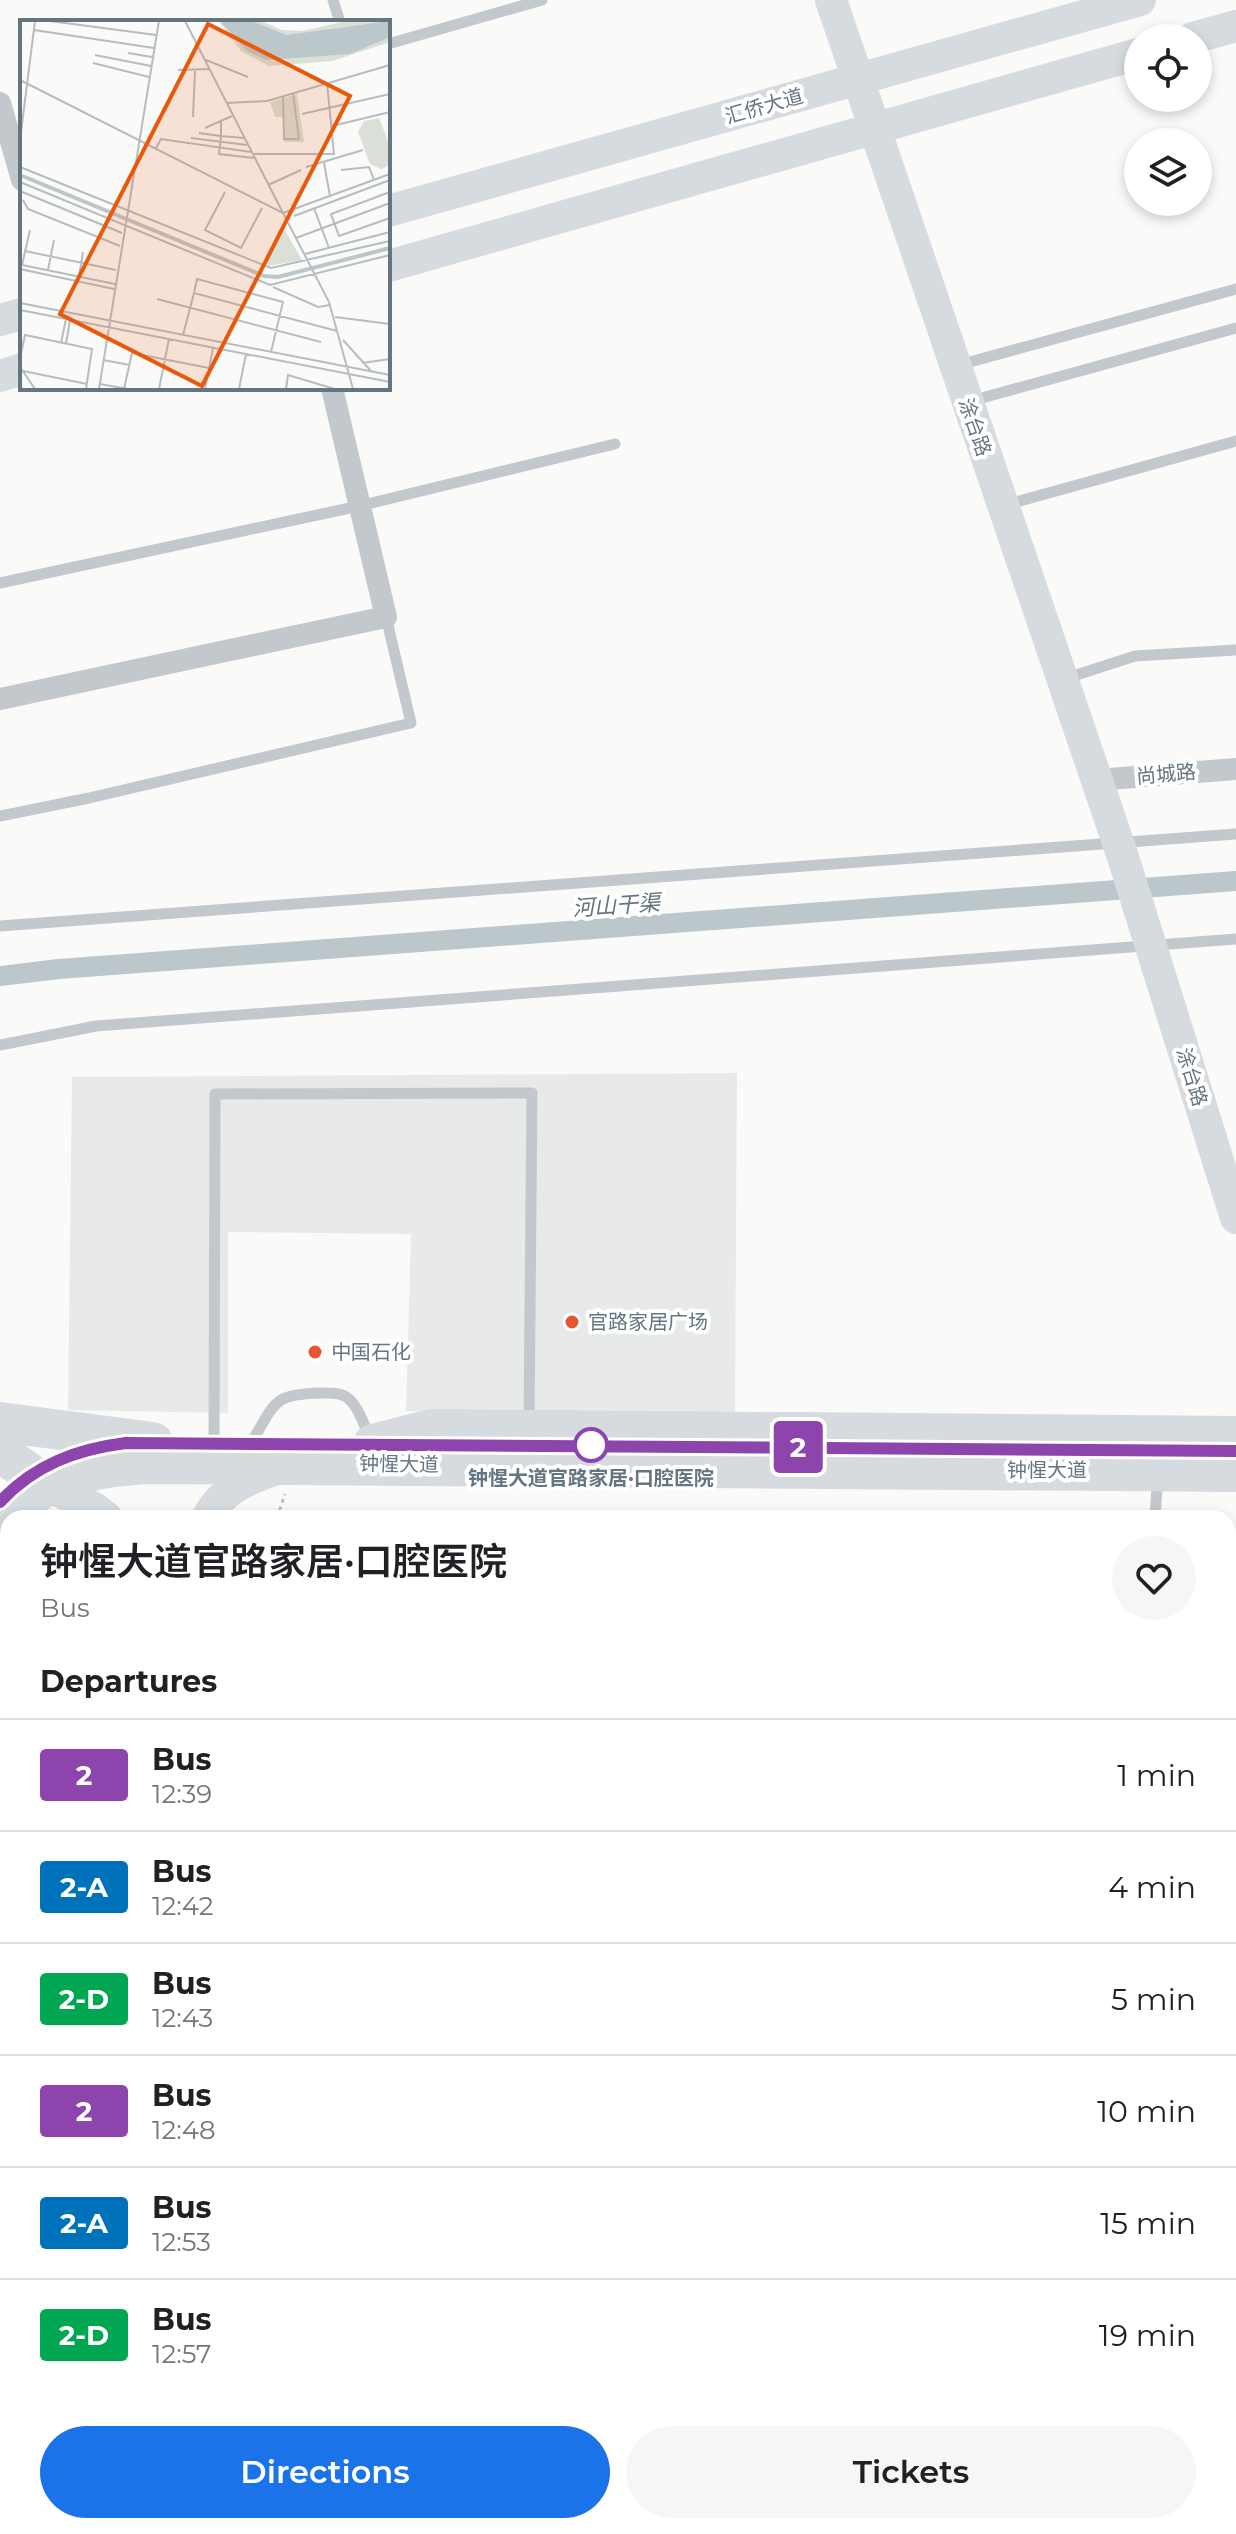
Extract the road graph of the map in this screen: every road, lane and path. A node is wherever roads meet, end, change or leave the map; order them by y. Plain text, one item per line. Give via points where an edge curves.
1 (333, 0) edge
2 (542, 0) edge
3 (831, 0) edge
4 (1140, 0) edge
5 (339, 20) edge
6 (1236, 26) edge
7 (1212, 33) edge
8 (390, 43) edge
9 (1124, 58) edge
10 (858, 80) junction
11 (0, 103) edge
12 (874, 128) junction
13 (18, 149) edge
14 (391, 207) edge
15 (390, 265) edge
16 (1236, 289) edge
17 (20, 315) edge
18 (0, 320) edge
19 (1236, 328) edge
20 (955, 366) junction
21 (20, 370) edge
22 (0, 376) edge
23 (332, 390) edge
24 (967, 402) junction
25 (1236, 441) edge
26 (615, 444) dead end
27 (359, 506) junction
28 (1003, 506) junction
29 (0, 583) edge
30 (386, 617) junction
31 (1236, 650) edge
32 (1062, 680) junction
33 (0, 699) edge
34 (1236, 769) edge
35 (1097, 780) junction
36 (0, 816) edge
37 (1236, 834) edge
38 (1120, 848) junction
39 (0, 926) edge
40 (1236, 939) edge
41 (1150, 940) junction
42 (0, 1045) edge
43 (1236, 1218) edge
44 (0, 1422) edge
45 (529, 1430) junction
46 (1236, 1436) edge
47 (153, 1442) junction
48 (233, 1443) junction
49 (373, 1444) junction
50 (1236, 1451) edge
51 (295, 1464) junction
52 (26, 1471) edge
53 (1236, 1472) edge
54 (711, 1475) junction
55 (1236, 1488) edge
56 (0, 1502) edge
57 (1156, 1502) edge
58 (12, 1510) edge
59 (70, 1510) edge
60 (97, 1510) edge
61 (212, 1510) edge

1 - 5 lane
2 - 8 lane
3 - 10 main road, 涂台路
4 - 10 main road, 汇侨大道
6 - 7 main road
9 - 12 main road
10 - 12 main road, 涂台路
10 - 14 main road, 汇侨大道
11 - 13 street
12 - 15 main road
12 - 20 main road, 涂台路
16 - 20 lane
17 - 18 main road
19 - 24 lane
20 - 24 main road, 涂台路
21 - 22 main road
23 - 27 street
24 - 28 main road, 涂台路
25 - 28 lane
26 - 27 lane
27 - 29 lane
27 - 30 street
28 - 32 main road, 涂台路
30 - 33 street
30 - 36 lane via 411,723
31 - 32 lane via 1135,656
32 - 35 main road, 涂台路
34 - 35 street, 尚城路
35 - 38 main road, 涂台路
37 - 38 lane
38 - 39 lane
38 - 41 main road, 涂台路
40 - 41 lane
41 - 42 lane via 96,1026
41 - 43 main road, 涂台路
44 - 47 highway
45 - 46 highway
45 - 48 lane via 532,1093 215,1094
45 - 49 highway via 432,1429
47 - 48 highway, 钟惺大道
47 - 52 highway, 钟惺大道 via 101,1446
48 - 49 highway, 钟惺大道
49 - 50 highway, 钟惺大道
51 - 52 highway, 钟惺大道 via 118,1466 77,1474
51 - 54 highway, 钟惺大道
51 - 61 main road via 243,1482
52 - 56 main road, 钟惺大道
52 - 58 main road, 钟惺大道
52 - 59 main road
52 - 60 main road
53 - 54 highway, 钟惺大道
54 - 57 highway
55 - 57 highway

